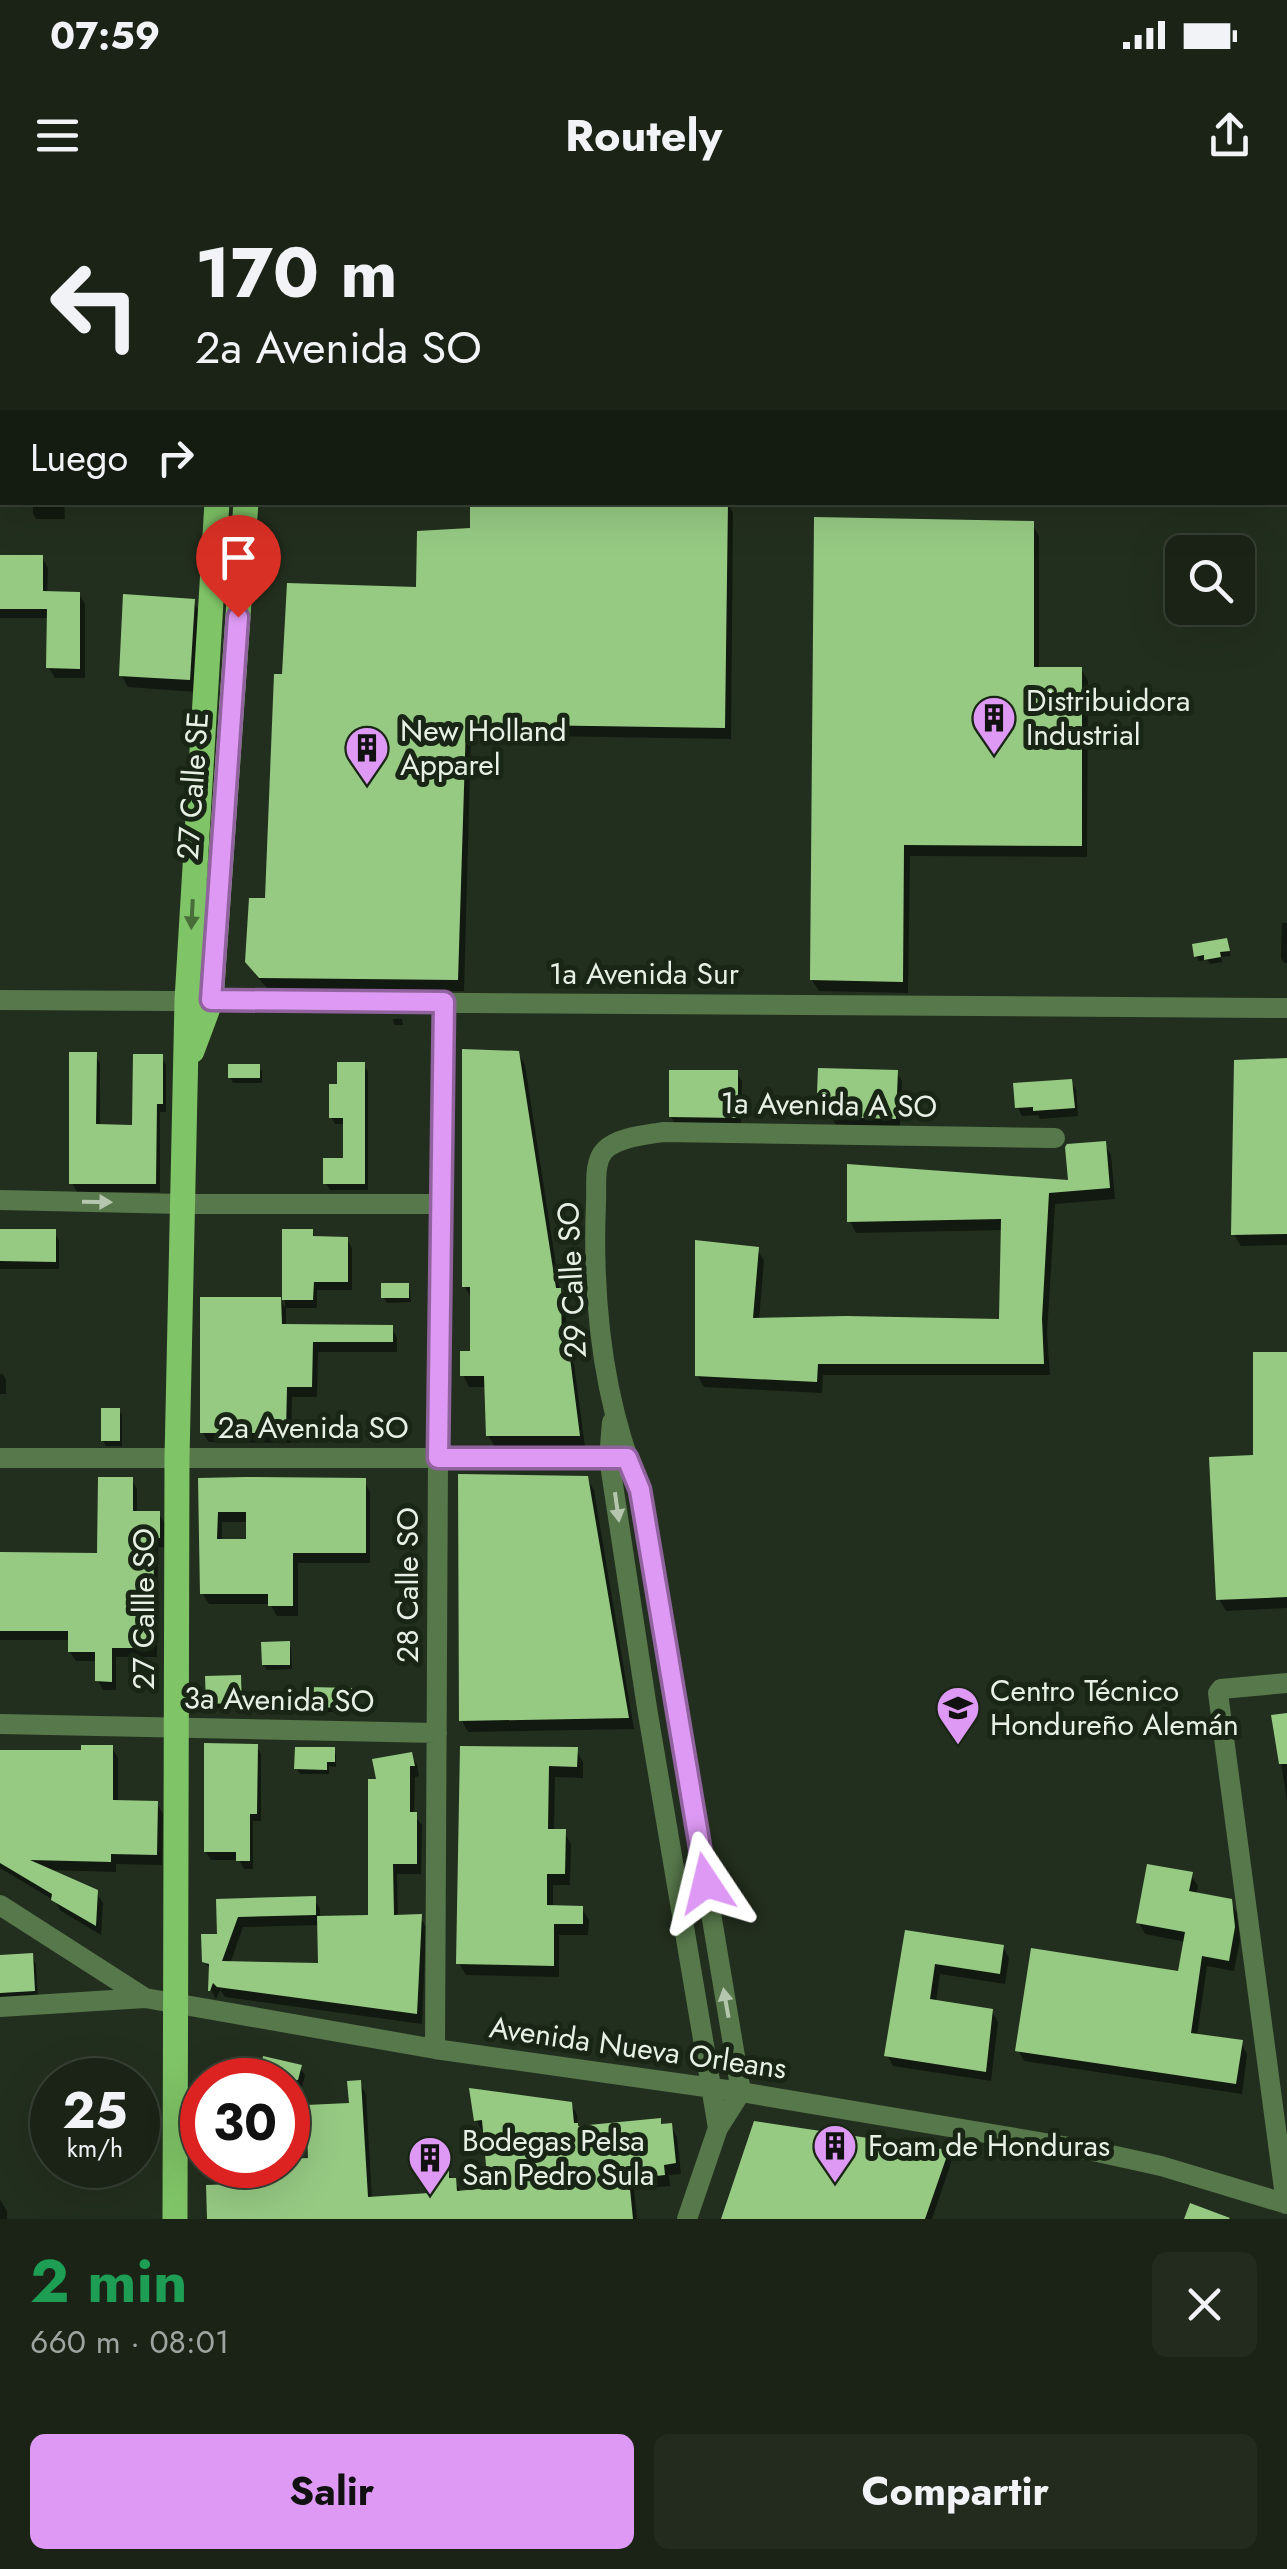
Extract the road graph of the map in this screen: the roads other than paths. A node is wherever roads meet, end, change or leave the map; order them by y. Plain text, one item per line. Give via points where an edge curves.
1 (217, 505) edge
2 (246, 505) edge
3 (0, 1000) edge
4 (199, 1000) junction
5 (444, 1002) junction
6 (1287, 1008) edge
7 (186, 1070) joint
8 (1055, 1138) dead end
9 (606, 1149) joint
10 (0, 1200) edge
11 (182, 1204) junction
12 (441, 1204) junction
13 (0, 1458) edge
14 (177, 1458) junction
15 (438, 1458) junction
16 (618, 1458) junction
17 (1287, 1683) edge
18 (676, 1704) junction
19 (647, 1708) junction
20 (0, 1724) edge
21 (176, 1728) junction
22 (437, 1733) junction
23 (687, 1773) junction
24 (658, 1780) junction
25 (0, 1905) edge
26 (145, 1998) junction
27 (176, 2004) junction
28 (0, 2007) edge
29 (435, 2049) junction
30 (712, 2088) junction
31 (741, 2092) junction
32 (718, 2128) junction
33 (1287, 2204) edge
34 (175, 2219) edge
35 (687, 2219) edge

1 -> 4 main road, 27 Calle SE
2 - 4 main road, 27 Calle SE
3 - 4 street, 1a Avenida Sur
4 - 5 street, 1a Avenida Sur
4 - 7 main road, 27 Calle SE
5 - 6 street, 1a Avenida Sur
5 - 12 street, 28 Calle SO
7 - 11 main road, 27 Callle SO
8 - 9 street, 1a Avenida A SO via 663,1132
9 - 16 street, 29 Calle SO via 598,1161 595,1240
10 -> 11 street
11 - 12 street
11 - 14 main road, 27 Callle SO
12 - 15 street, 28 Calle SO
13 - 14 street, 2a Avenida SO
14 - 15 street, 2a Avenida SO
14 - 21 main road, 27 Callle SO
15 - 16 street, 2a Avenida SO
15 - 22 street, 28 Calle SO
16 - 18 street, 29 Calle SO via 640,1490
16 -> 19 street, 29 Calle SO
17 - 33 street via 1218,1692
18 - 19 street
18 - 23 street, 29 Calle SO
19 - 24 street, 29 Calle SO
20 - 21 street, 3a Avenida SO
21 - 22 street, 3a Avenida SO
21 - 27 main road, 27 Callle SO
22 - 29 street, 28 Calle SO
23 - 24 street
31 -> 23 street, 29 Calle SO
24 - 30 street, 29 Calle SO
25 - 26 street, Avenida Nueva Orleans
26 - 27 street, Avenida Nueva Orleans
26 - 28 street
27 - 29 street, Avenida Nueva Orleans
27 - 34 main road, 27 Callle SO
29 - 30 street, Avenida Nueva Orleans
30 - 31 street, Avenida Nueva Orleans
30 - 32 street, 29 Calle SO
31 - 32 street, 29 Calle SO
31 - 33 street, Avenida Nueva Orleans via 1093,2151
32 - 35 street, 29 Calle SO

